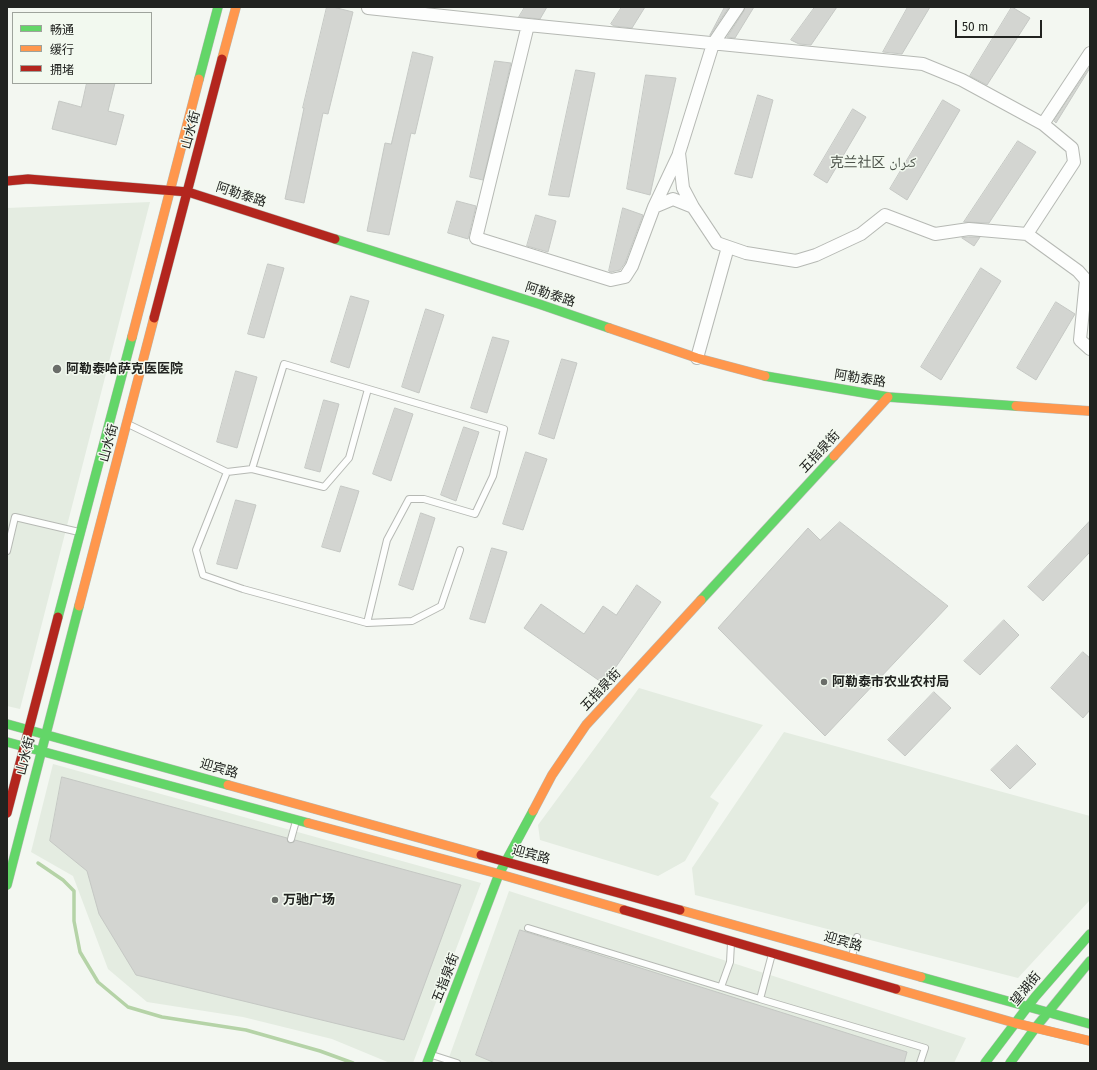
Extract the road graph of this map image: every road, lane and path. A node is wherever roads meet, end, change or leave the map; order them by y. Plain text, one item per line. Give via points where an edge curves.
1 (218, 7) edge
2 (236, 7) edge
3 (738, 7) edge
4 (368, 8) edge
5 (528, 25) junction
6 (713, 44) junction
7 (1090, 53) edge
8 (1043, 124) junction
9 (679, 153) junction
10 (7, 181) edge
11 (170, 191) junction
12 (188, 192) junction
13 (654, 207) junction
14 (693, 207) junction
15 (1027, 234) junction
16 (728, 247) junction
17 (1090, 349) edge
18 (697, 358) junction
19 (368, 389) junction
20 (888, 397) junction
21 (1090, 412) edge
22 (128, 424) junction
23 (252, 469) junction
24 (227, 472) junction
25 (89, 534) junction
26 (460, 550) dead end
27 (7, 551) edge
28 (366, 623) junction
29 (7, 724) edge
30 (29, 730) junction
31 (45, 734) junction
32 (7, 742) edge
33 (24, 746) junction
34 (41, 750) junction
35 (7, 813) edge
36 (296, 819) junction
37 (291, 839) dead end
38 (505, 862) junction
39 (499, 874) junction
40 (7, 885) edge
41 (734, 926) junction
42 (528, 928) dead end
43 (1090, 934) edge
44 (857, 937) dead end
45 (777, 938) junction
46 (731, 941) junction
47 (772, 953) junction
48 (1090, 961) edge
49 (849, 966) junction
50 (721, 987) junction
51 (760, 999) junction
52 (1027, 1007) junction
53 (1048, 1013) junction
54 (1015, 1023) junction
55 (1090, 1024) edge
56 (1036, 1027) junction
57 (1090, 1041) edge
58 (429, 1059) edge
59 (457, 1063) edge
60 (920, 1063) edge
61 (985, 1063) edge
62 (1010, 1063) edge

1 - 11 main road, 山水街
2 - 12 main road, 山水街
3 - 6 street
4 - 5 street
5 - 6 street
5 - 13 street via 476,238 610,280 625,277 632,266
6 - 8 street via 923,64 962,80
6 - 9 street
7 - 8 street
8 - 15 street via 1072,148 1074,162
9 - 13 street
9 - 14 street via 682,188
10 - 11 main road, 阿勒泰路 via 28,179
11 - 12 main road, 阿勒泰路
11 - 25 main road, 山水街
12 - 18 main road, 阿勒泰路 via 539,304
12 - 22 main road, 山水街
13 - 14 street via 673,198
14 - 16 street via 717,243
15 - 16 street via 968,229 935,234 885,215 861,234 816,255 796,261 746,253
15 - 17 street via 1078,271 1086,280 1080,340
16 - 18 street
18 - 20 main road, 阿勒泰路 via 774,378
19 - 23 lane via 349,458 324,488
19 - 23 lane via 284,364
19 - 28 lane via 504,429 493,476 475,514 424,499 409,499 387,540
20 - 21 main road, 阿勒泰路
20 - 38 main road, 五指泉街 via 586,725 552,775
22 - 24 lane
22 - 25 main road, 山水街
23 - 24 lane
24 - 28 lane via 196,550 203,575 243,589
25 - 27 lane via 15,517
25 - 30 main road, 山水街
25 - 31 main road, 山水街
26 - 28 lane via 440,606 412,621
29 - 30 main road, 迎宾路
30 - 31 main road, 迎宾路
30 - 33 main road, 山水街
31 - 34 main road, 山水街
31 - 38 main road, 迎宾路
32 - 33 main road, 迎宾路
33 - 34 main road, 迎宾路
33 - 35 main road, 山水街
34 - 36 main road, 迎宾路
34 - 40 main road, 山水街
36 - 37 lane
36 - 39 main road, 迎宾路
38 - 39 main road, 五指泉街
38 - 41 main road, 迎宾路
39 - 46 main road, 迎宾路
39 - 58 main road, 五指泉街
41 - 45 main road, 迎宾路
41 - 46 lane
42 - 50 lane
43 - 52 main road, 望湖街
44 - 49 lane
45 - 47 lane
45 - 49 main road, 迎宾路
46 - 47 main road, 迎宾路
46 - 50 lane via 730,962
47 - 49 main road, 迎宾路
47 - 51 lane
48 - 53 main road
49 - 52 main road, 迎宾路
49 - 54 main road, 迎宾路
50 - 51 lane
51 - 60 lane via 925,1048
52 - 53 main road, 迎宾路
52 - 54 main road, 望湖街
53 - 55 main road, 迎宾路
53 - 56 main road
54 - 56 main road, 迎宾路
54 - 61 main road, 望湖街
56 - 57 main road, 迎宾路
56 - 62 main road
58 - 59 lane

